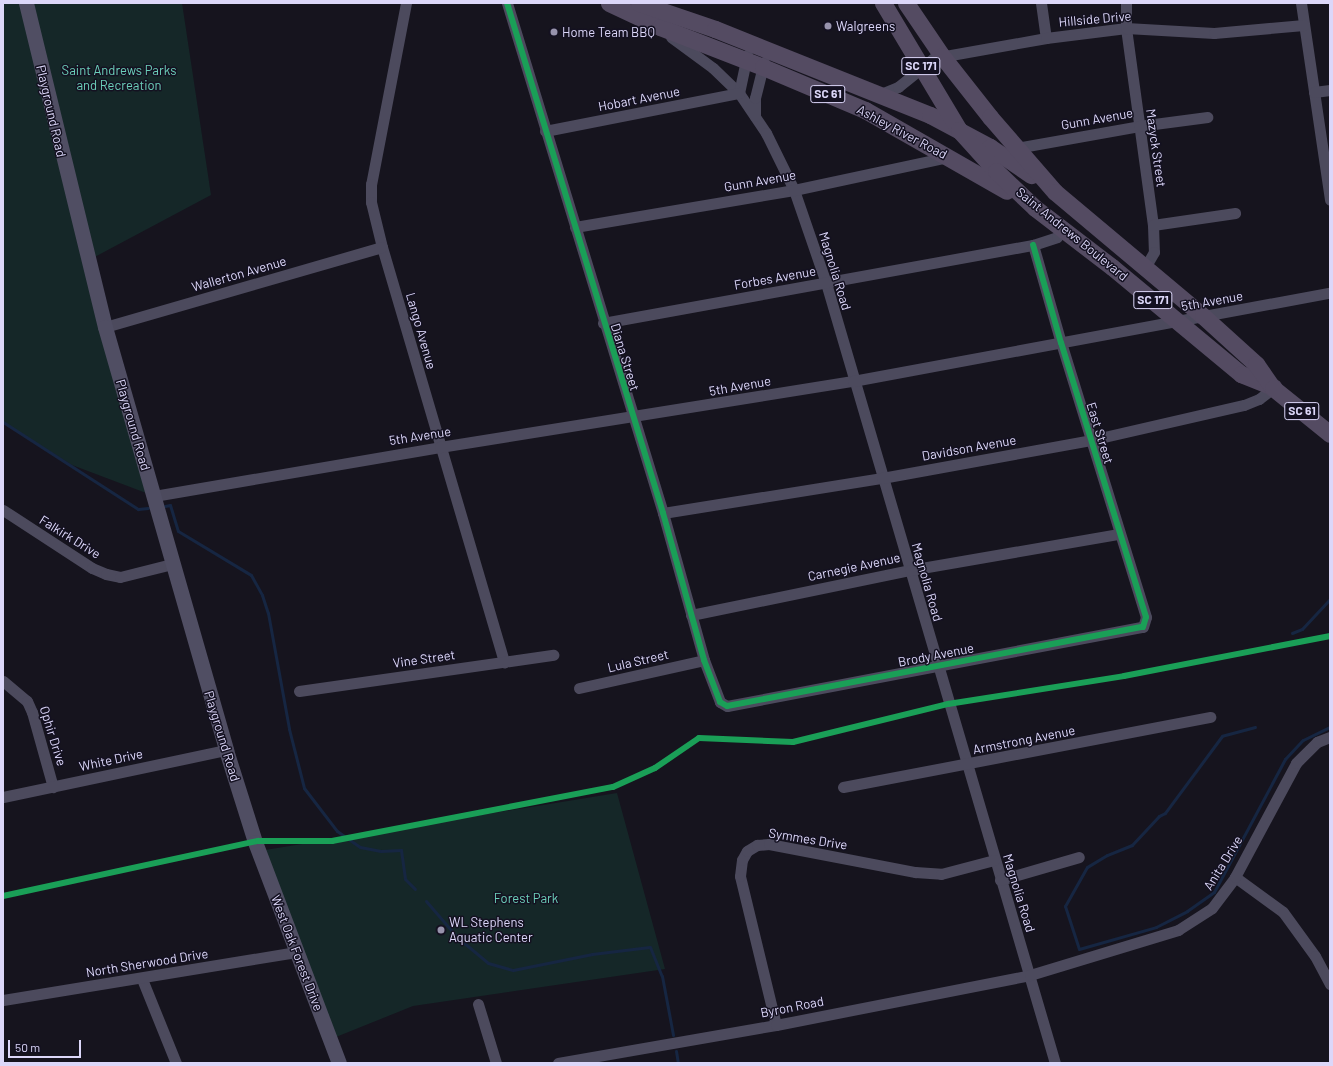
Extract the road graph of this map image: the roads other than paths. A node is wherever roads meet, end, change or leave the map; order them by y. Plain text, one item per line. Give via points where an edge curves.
1 (26, 3) edge
2 (406, 3) edge
3 (507, 3) edge
4 (608, 3) edge
5 (639, 3) edge
6 (883, 3) edge
7 (906, 3) edge
8 (1041, 3) edge
9 (1126, 3) edge
10 (1301, 3) edge
11 (1304, 25) junction
12 (1126, 28) junction
13 (1046, 38) junction
14 (750, 43) junction
15 (768, 50) junction
16 (942, 56) junction
17 (746, 60) junction
18 (763, 67) junction
19 (922, 67) junction
20 (1330, 90) edge
21 (1314, 92) junction
22 (739, 93) junction
23 (878, 95) junction
24 (755, 116) junction
25 (1207, 117) dead end
26 (1139, 126) junction
27 (959, 130) junction
28 (545, 131) junction
29 (1016, 148) junction
30 (948, 157) junction
31 (794, 190) junction
32 (1055, 192) junction
33 (1330, 200) edge
34 (1035, 208) junction
35 (1235, 213) dead end
36 (1153, 225) junction
37 (575, 227) junction
38 (1063, 228) junction
39 (1033, 245) junction
40 (382, 248) junction
41 (1144, 269) junction
42 (826, 283) junction
43 (1330, 293) edge
44 (1203, 316) junction
45 (1179, 321) junction
46 (603, 323) junction
47 (105, 327) junction
48 (1061, 344) junction
49 (854, 381) junction
50 (1273, 388) junction
51 (632, 418) junction
52 (1330, 434) edge
53 (1091, 440) junction
54 (440, 447) junction
55 (882, 478) junction
56 (154, 496) junction
57 (3, 510) edge
58 (663, 513) junction
59 (1119, 534) junction
60 (172, 564) junction
61 (910, 570) junction
62 (691, 615) junction
63 (1143, 627) joint
64 (553, 655) dead end
65 (704, 660) junction
66 (504, 662) junction
67 (936, 666) junction
68 (3, 681) edge
69 (579, 688) dead end
70 (299, 691) dead end
71 (734, 706) joint
72 (1210, 717) dead end
73 (1330, 737) edge
74 (226, 750) junction
75 (966, 765) junction
76 (53, 787) junction
77 (843, 787) dead end
78 (3, 797) edge
79 (255, 842) joint
80 (1079, 857) dead end
81 (994, 860) junction
82 (1235, 877) junction
83 (1000, 880) junction
84 (296, 952) junction
85 (1030, 975) junction
86 (142, 979) junction
87 (1330, 984) edge
88 (3, 1000) edge
89 (478, 1004) dead end
90 (776, 1025) junction
91 (176, 1063) edge
92 (339, 1063) edge
93 (496, 1063) edge
94 (558, 1063) edge
95 (1055, 1063) edge

1 - 47 main road, Playground Road
2 - 40 street, Lango Avenue via 370,184 371,202
3 - 28 street, Diana Street
4 - 17 main road, Ashley River Road / SC 61 via 660,27
4 - 22 street, Magnolia Road via 678,42 713,68
5 - 14 main road, Ashley River Road / SC 61
6 - 19 main road, Saint Andrews Boulevard / SC 171
7 - 16 main road, Saint Andrews Boulevard / SC 171
8 - 13 street
9 - 12 street, Mazyck Street
10 - 11 street
11 - 12 street, Hillside Drive via 1214,33
11 - 21 street
12 - 13 street, Hillside Drive
12 - 26 street, Mazyck Street
13 - 16 street, Hillside Drive
14 - 15 main road, Ashley River Road / SC 61
14 - 17 street
15 - 18 street, Magnolia Road
15 - 23 main road, Ashley River Road / SC 61
16 - 19 street, Hillside Drive via 934,58
16 - 29 main road, Saint Andrews Boulevard / SC 171
17 - 18 main road, Ashley River Road / SC 61
17 - 22 street
18 - 24 street, Magnolia Road via 755,98
18 - 30 main road, Ashley River Road / SC 61 via 865,110
19 - 23 street, Hillside Drive via 898,87
19 - 27 main road, Saint Andrews Boulevard / SC 171
20 - 21 street
21 - 33 street
22 - 24 street, Magnolia Road
22 - 28 street, Hobart Avenue
23 - 27 main road, Ashley River Road / SC 61 via 930,115
24 - 31 street, Magnolia Road
25 - 26 street, Gunn Avenue
26 - 29 street, Gunn Avenue
26 - 36 street, Mazyck Street
27 - 32 main road, Ashley River Road / SC 61 via 990,147
27 - 34 main road, Saint Andrews Boulevard / SC 171 via 996,171
28 - 37 street, Diana Street
29 - 32 main road, Saint Andrews Boulevard / SC 171
30 - 31 street, Gunn Avenue
30 - 34 main road, Ashley River Road / SC 61
31 - 37 street, Gunn Avenue
31 - 42 street, Magnolia Road
32 - 41 main road, Saint Andrews Boulevard / SC 171
34 - 38 main road, Saint Andrews Boulevard / SC 171
35 - 36 street
36 - 41 street, Mazyck Street via 1154,252
37 - 46 street, Diana Street
38 - 39 street, Forbes Avenue via 1057,237
38 - 45 main road, Saint Andrews Boulevard / SC 171
39 - 42 street, Forbes Avenue
39 - 48 street, East Street
40 - 47 street, Wallerton Avenue
40 - 54 street, Lango Avenue
41 - 44 main road, Saint Andrews Boulevard / SC 171
42 - 46 street, Forbes Avenue
42 - 49 street, Magnolia Road
43 - 44 street, 5th Avenue
44 - 45 street, 5th Avenue
44 - 50 main road, Saint Andrews Boulevard / SC 171 via 1256,364
45 - 48 street, 5th Avenue
45 - 50 main road, Saint Andrews Boulevard / SC 171 via 1242,374
46 - 51 street, Diana Street
47 - 56 main road, Playground Road
48 - 49 street, 5th Avenue
48 - 53 street, East Street
49 - 51 street, 5th Avenue
49 - 55 street, Magnolia Road
50 - 52 main road, Saint Andrews Boulevard / SC 61
50 - 53 street, Davidson Avenue via 1259,399 1244,405
51 - 54 street, 5th Avenue
51 - 58 street, Diana Street
53 - 55 street, Davidson Avenue
53 - 59 street, East Street
54 - 56 street, 5th Avenue
54 - 66 street, Lango Avenue
55 - 58 street, Davidson Avenue
55 - 61 street, Magnolia Road
56 - 60 main road, Playground Road
57 - 60 street, Falkirk Drive via 92,568 106,574 120,577
58 - 62 street, Diana Street
59 - 61 street, Carnegie Avenue
59 - 63 street, East Street via 1146,617
60 - 74 main road, Playground Road
61 - 62 street, Carnegie Avenue
61 - 67 street, Magnolia Road
62 - 65 street, Diana Street
63 - 67 street, Brody Avenue
64 - 66 street, Vine Street
65 - 69 street, Lula Street
65 - 71 street, Diana Street via 720,702
66 - 70 street, Vine Street
67 - 71 street, Brody Avenue
67 - 75 street, Magnolia Road
68 - 76 street, Ophir Drive via 27,701
72 - 75 street, Armstrong Avenue
73 - 82 street, Anita Drive via 1312,747 1296,763
74 - 76 street, White Drive
74 - 79 main road, Playground Road
75 - 77 street, Armstrong Avenue
75 - 81 street, Magnolia Road
76 - 78 street, White Drive
79 - 84 main road, West Oak Forest Drive
80 - 83 street
81 - 83 street, Magnolia Road
81 - 90 street, Symmes Drive via 941,874 915,872 769,844 747,851 742,860 740,876
82 - 85 street, Anita Drive via 1212,908 1178,930
82 - 87 street via 1283,912 1315,956
83 - 85 street, Magnolia Road
84 - 86 street, North Sherwood Drive
84 - 92 main road, West Oak Forest Drive
85 - 90 street, Byron Road
85 - 95 street, Magnolia Road
86 - 88 street, North Sherwood Drive
86 - 91 street
89 - 93 street
90 - 94 street, Byron Road

